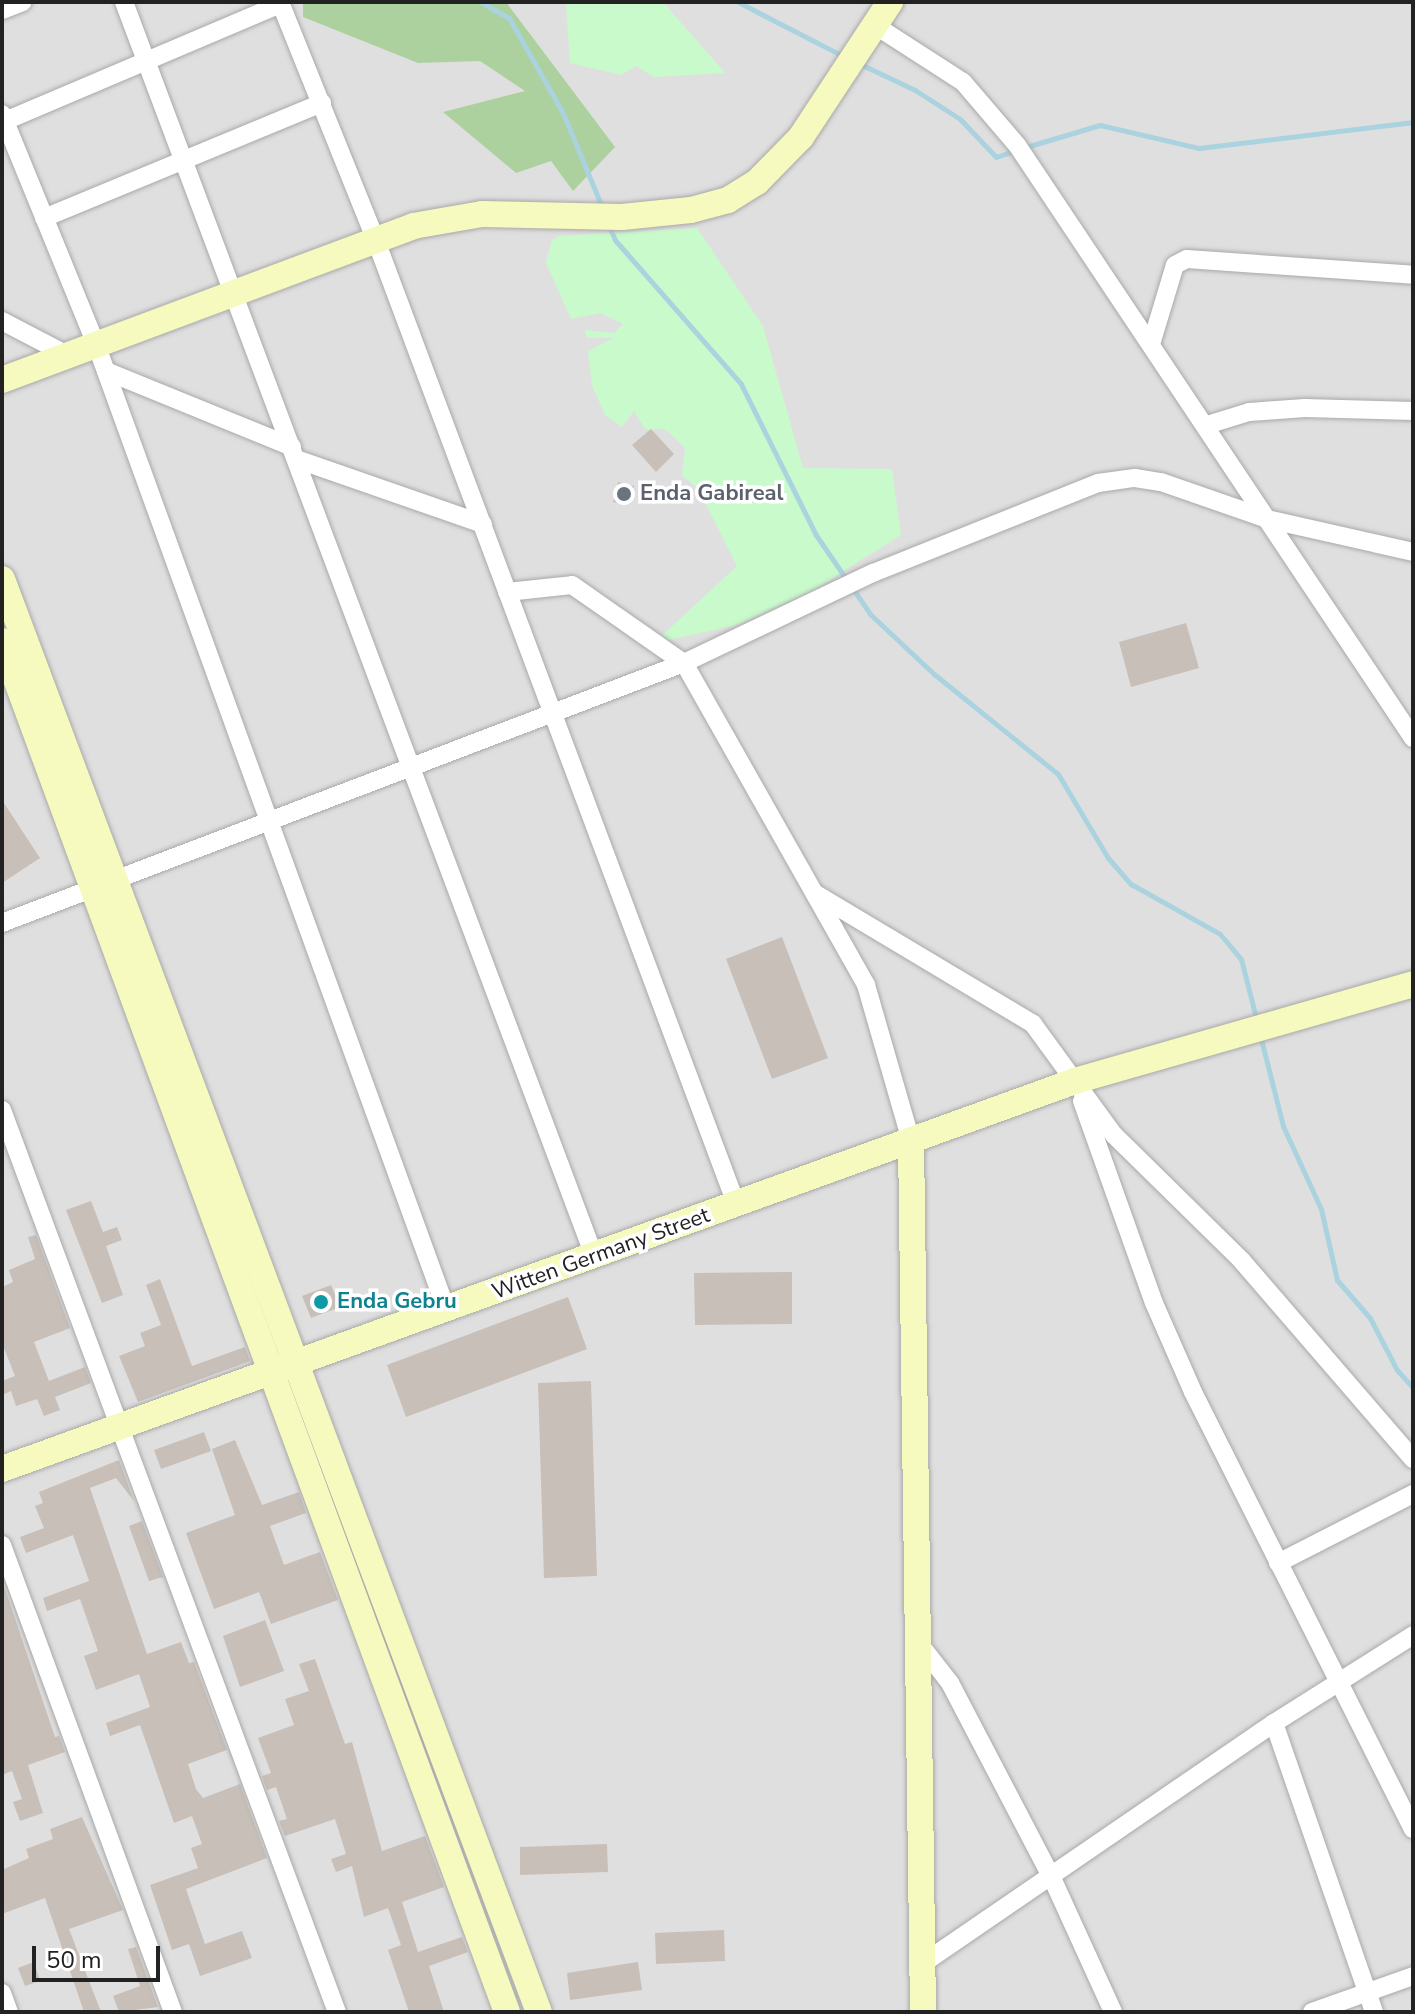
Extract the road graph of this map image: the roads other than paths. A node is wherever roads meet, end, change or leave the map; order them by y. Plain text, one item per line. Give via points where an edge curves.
1 (23, 2) edge
2 (124, 2) edge
3 (890, 2) edge
4 (280, 3) edge
5 (2, 10) edge
6 (866, 33) junction
7 (146, 60) junction
8 (322, 103) junction
9 (3, 118) edge
10 (182, 158) junction
11 (44, 218) junction
12 (375, 238) junction
13 (1413, 275) edge
14 (232, 291) junction
15 (2, 321) edge
16 (1152, 341) junction
17 (96, 344) junction
18 (67, 355) junction
19 (106, 371) junction
20 (2, 380) edge
21 (1413, 411) edge
22 (1207, 425) junction
23 (294, 453) junction
24 (1267, 519) junction
25 (483, 524) junction
26 (1413, 552) edge
27 (2, 579) edge
28 (507, 592) junction
29 (12, 647) edge
30 (684, 663) junction
31 (553, 715) junction
32 (1413, 738) edge
33 (411, 769) junction
34 (268, 822) junction
35 (105, 884) junction
36 (816, 894) junction
37 (2, 923) edge
38 (1413, 984) edge
39 (1075, 1081) junction
40 (2, 1110) edge
41 (911, 1141) junction
42 (737, 1206) junction
43 (594, 1256) junction
44 (446, 1309) junction
45 (284, 1368) junction
46 (122, 1426) junction
47 (1413, 1459) edge
48 (2, 1469) edge
49 (1413, 1494) edge
50 (2, 1545) edge
51 (1278, 1563) junction
52 (1413, 1635) edge
53 (918, 1642) junction
54 (1341, 1682) junction
55 (1274, 1723) junction
56 (433, 1730) junction
57 (407, 1738) junction
58 (1413, 1829) edge
59 (1052, 1878) junction
60 (922, 1964) junction
61 (1413, 1976) edge
62 (1367, 1992) junction
63 (2, 1993) edge
64 (9, 2012) edge
65 (173, 2012) edge
66 (337, 2012) edge
67 (507, 2012) edge
68 (539, 2012) edge
69 (923, 2012) edge
70 (1113, 2012) edge
71 (1312, 2012) edge
72 (1374, 2012) edge

1 - 5 street
2 - 7 street
3 - 6 street
4 - 7 street
4 - 8 street
6 - 12 street via 801,137 745,190 691,210 622,217 482,214
6 - 16 street via 936,62 963,82 1017,145
7 - 9 street
7 - 10 street
8 - 10 street
8 - 12 street
9 - 11 street
10 - 11 street
10 - 14 street
11 - 17 street
12 - 14 street
12 - 25 street
13 - 16 street via 1187,259 1175,265
14 - 17 street
14 - 23 street
15 - 18 street
16 - 22 street
17 - 18 street
17 - 19 street
18 - 20 street
19 - 23 street
19 - 34 street
21 - 22 street via 1305,408 1249,412
22 - 24 street
23 - 25 street
23 - 33 street
24 - 26 street
24 - 30 street via 1135,478 1098,483 873,573
24 - 32 street
25 - 28 street
27 - 29 street
28 - 30 street via 572,585
28 - 31 street
29 - 35 street
30 - 31 street
30 - 36 street
31 - 33 street
31 - 42 street
33 - 34 street
33 - 43 street
34 - 35 street
34 - 44 street
35 - 37 street
35 - 45 street
36 - 39 street via 1033,1024
36 - 41 street via 866,985
38 - 39 street, Witten Germany Street
39 - 41 street, Witten Germany Street
39 - 47 street via 1114,1135 1242,1261
39 - 51 street via 1154,1303
40 - 46 street
41 - 42 street, Witten Germany Street
41 - 53 street
42 - 43 street, Witten Germany Street
43 - 44 street, Witten Germany Street
44 - 45 street, Witten Germany Street
45 - 46 street, Witten Germany Street
45 - 56 street
45 - 57 street
46 - 48 street, Witten Germany Street
46 - 66 street
49 - 51 street
50 - 65 street
51 - 54 street
52 - 54 street
53 - 59 street via 950,1683
53 - 60 street
54 - 55 street
54 - 58 street
55 - 59 street
55 - 62 street
56 - 57 street
56 - 68 street
57 - 67 street
59 - 60 street
59 - 70 street
60 - 69 street
61 - 62 street
62 - 71 street
62 - 72 street
63 - 64 street

